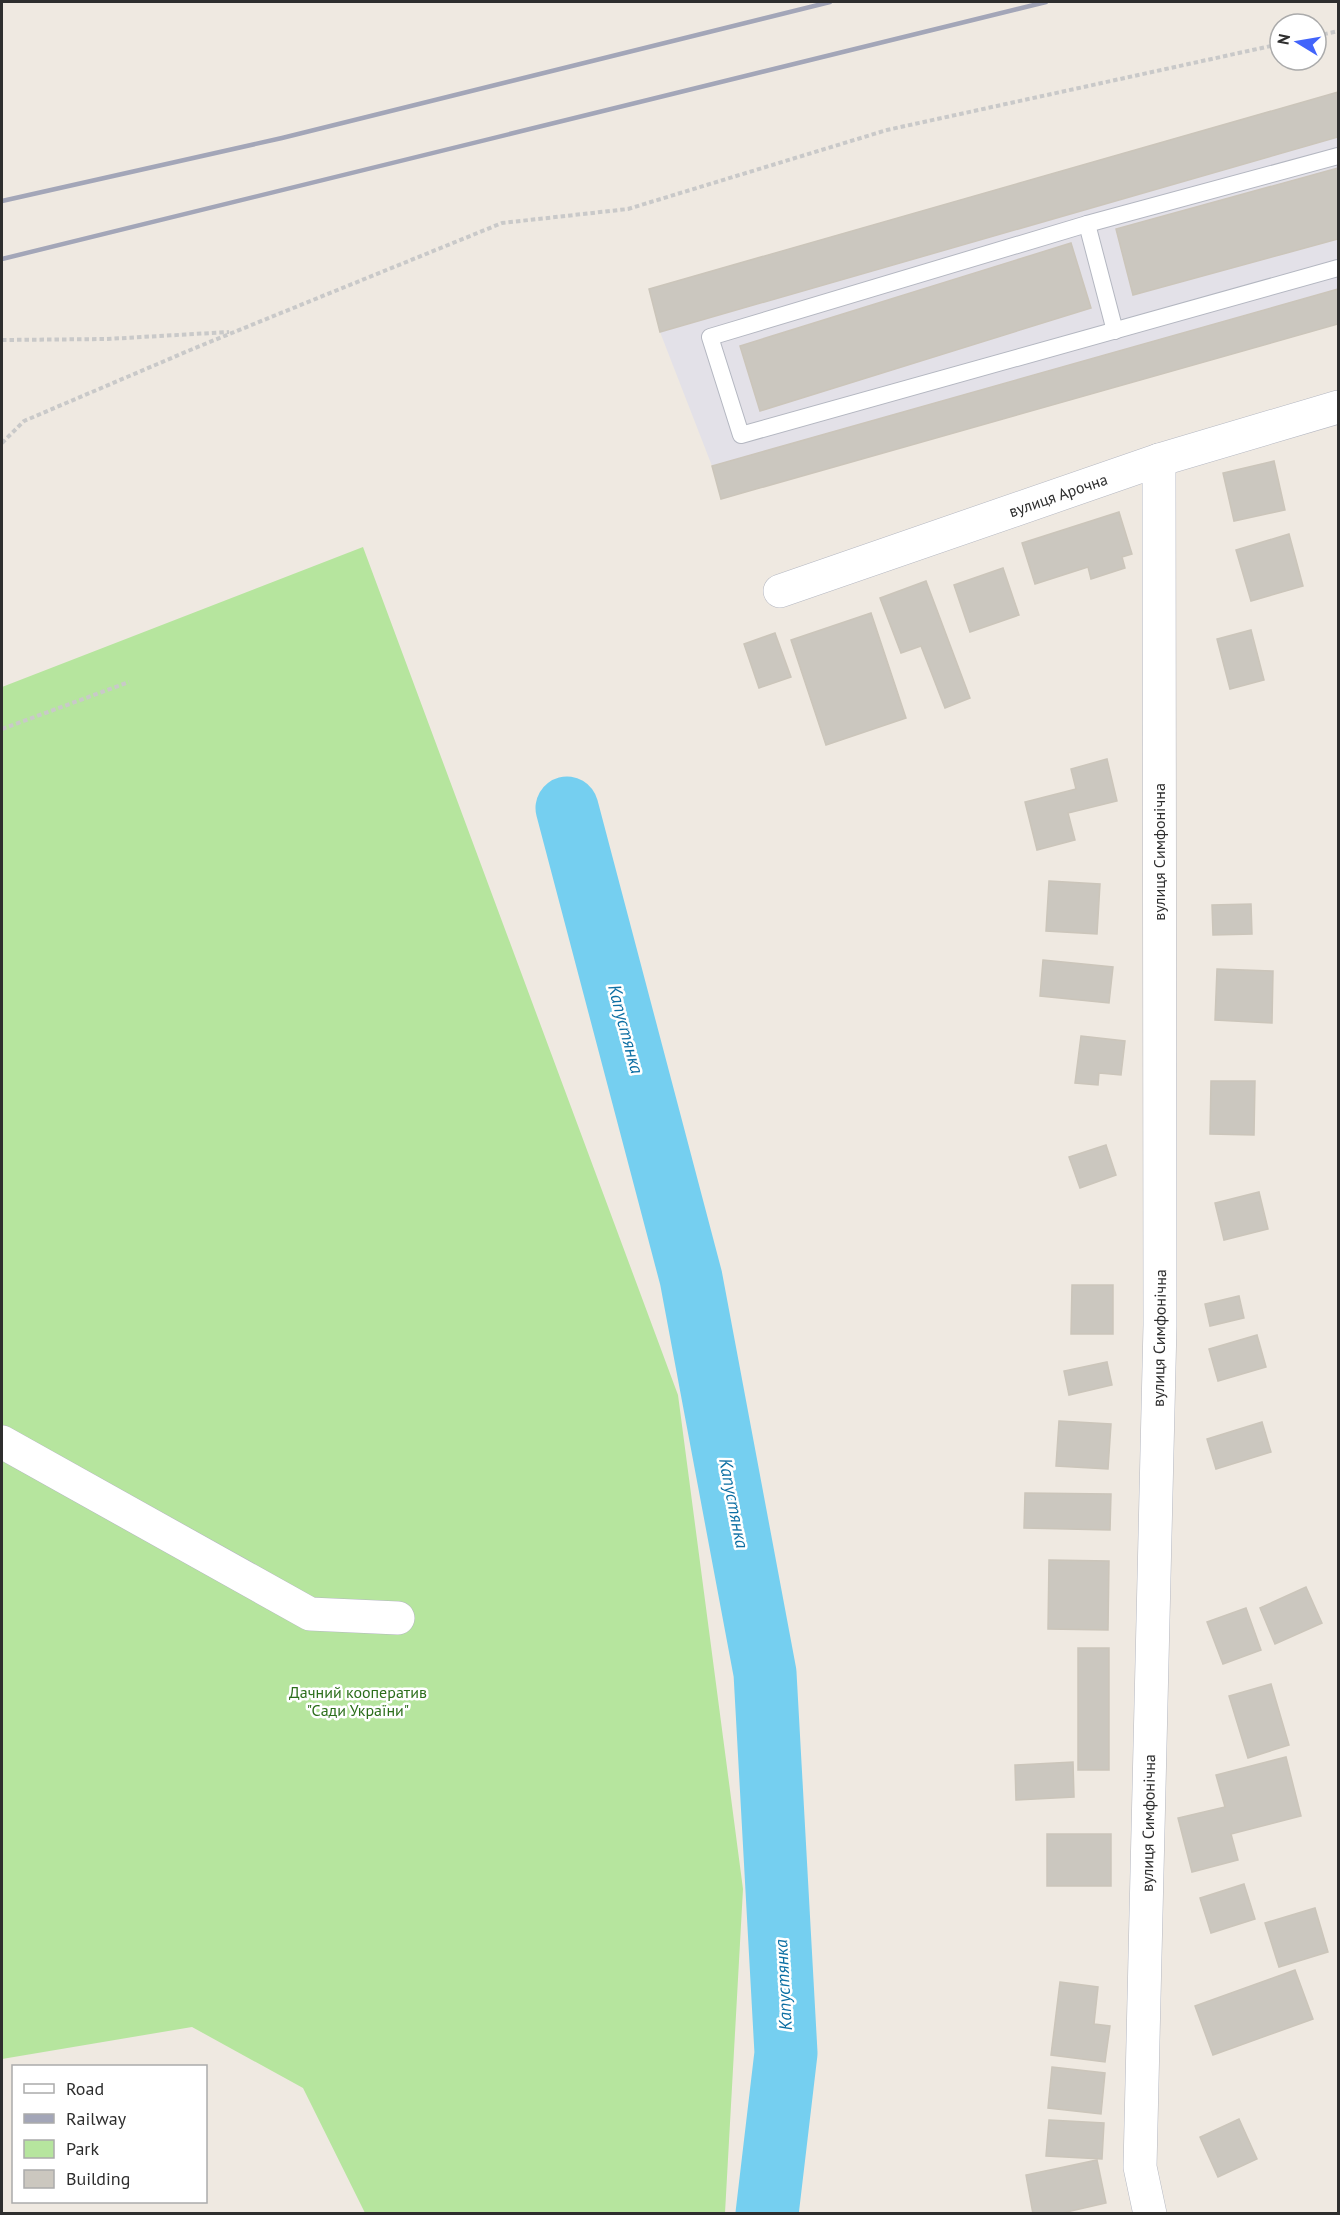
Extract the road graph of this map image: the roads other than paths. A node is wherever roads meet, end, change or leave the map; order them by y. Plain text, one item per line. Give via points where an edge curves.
1 (1338, 156) edge
2 (1087, 224) junction
3 (1338, 268) edge
4 (1115, 331) junction
5 (1338, 407) edge
6 (1159, 460) junction
7 (780, 591) dead end
8 (2, 1442) edge
9 (398, 1618) dead end
10 (1150, 2214) edge

1 - 2 lane
2 - 4 lane
2 - 4 lane via 710,337 741,435
3 - 4 lane
5 - 6 street, вулиця Арочна
6 - 7 street, вулиця Арочна
6 - 10 street, вулиця Симфонічна via 1160,1325 1140,2167
8 - 9 street via 310,1614

